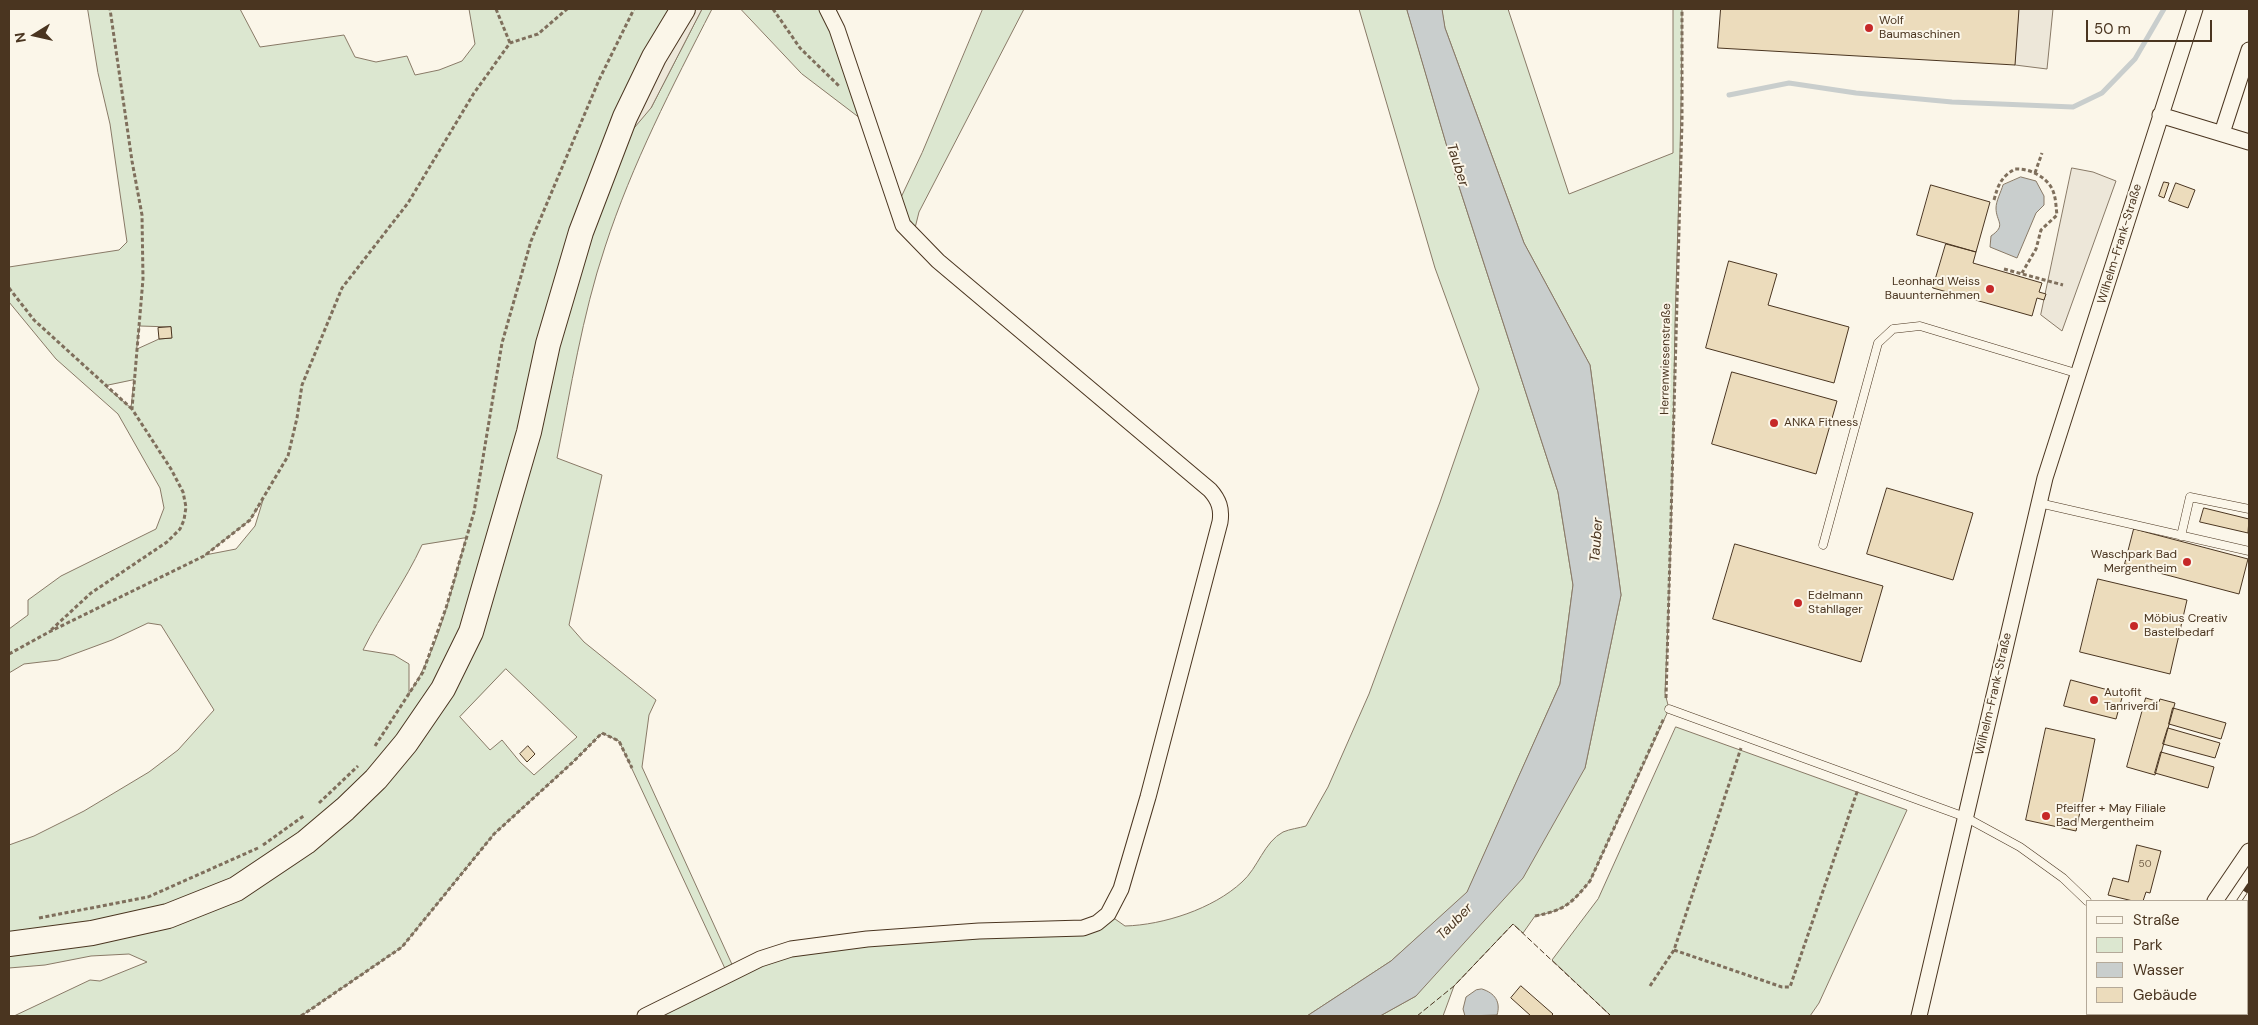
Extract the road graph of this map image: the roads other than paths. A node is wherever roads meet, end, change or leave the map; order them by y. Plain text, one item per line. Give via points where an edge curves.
1 (683, 9) edge
2 (827, 9) edge
3 (2195, 9) edge
4 (2249, 50) edge
5 (2160, 115) junction
6 (2222, 133) junction
7 (2249, 142) edge
8 (2079, 374) junction
9 (2039, 502) junction
10 (2249, 509) edge
11 (2181, 536) junction
12 (1823, 545) dead end
13 (2249, 551) edge
14 (1669, 709) road end
15 (1965, 817) junction
16 (2249, 851) edge
17 (2086, 900) edge
18 (2215, 900) edge
19 (9, 944) edge
20 (645, 1016) edge
21 (1918, 1016) edge

1 - 19 main road via 654,57 625,117 581,232 471,632 443,689 406,743 376,779 306,842 236,889 168,916 92,933
2 - 20 street via 838,29 903,225 938,260 1210,490 1222,511 1148,797 1121,889 1108,914 1083,928 867,939 791,949 760,959
3 - 5 street, Wilhelm-Frank-Straße
4 - 6 street
5 - 6 street
5 - 8 street, Wilhelm-Frank-Straße
6 - 7 street
8 - 9 street, Wilhelm-Frank-Straße
8 - 12 lane via 1920,326 1892,329 1878,343
9 - 11 lane
9 - 15 street, Wilhelm-Frank-Straße
10 - 11 lane via 2190,497
11 - 13 lane
14 - 15 lane
15 - 17 lane via 2020,847 2063,878
15 - 21 street, Wilhelm-Frank-Straße
16 - 18 street

